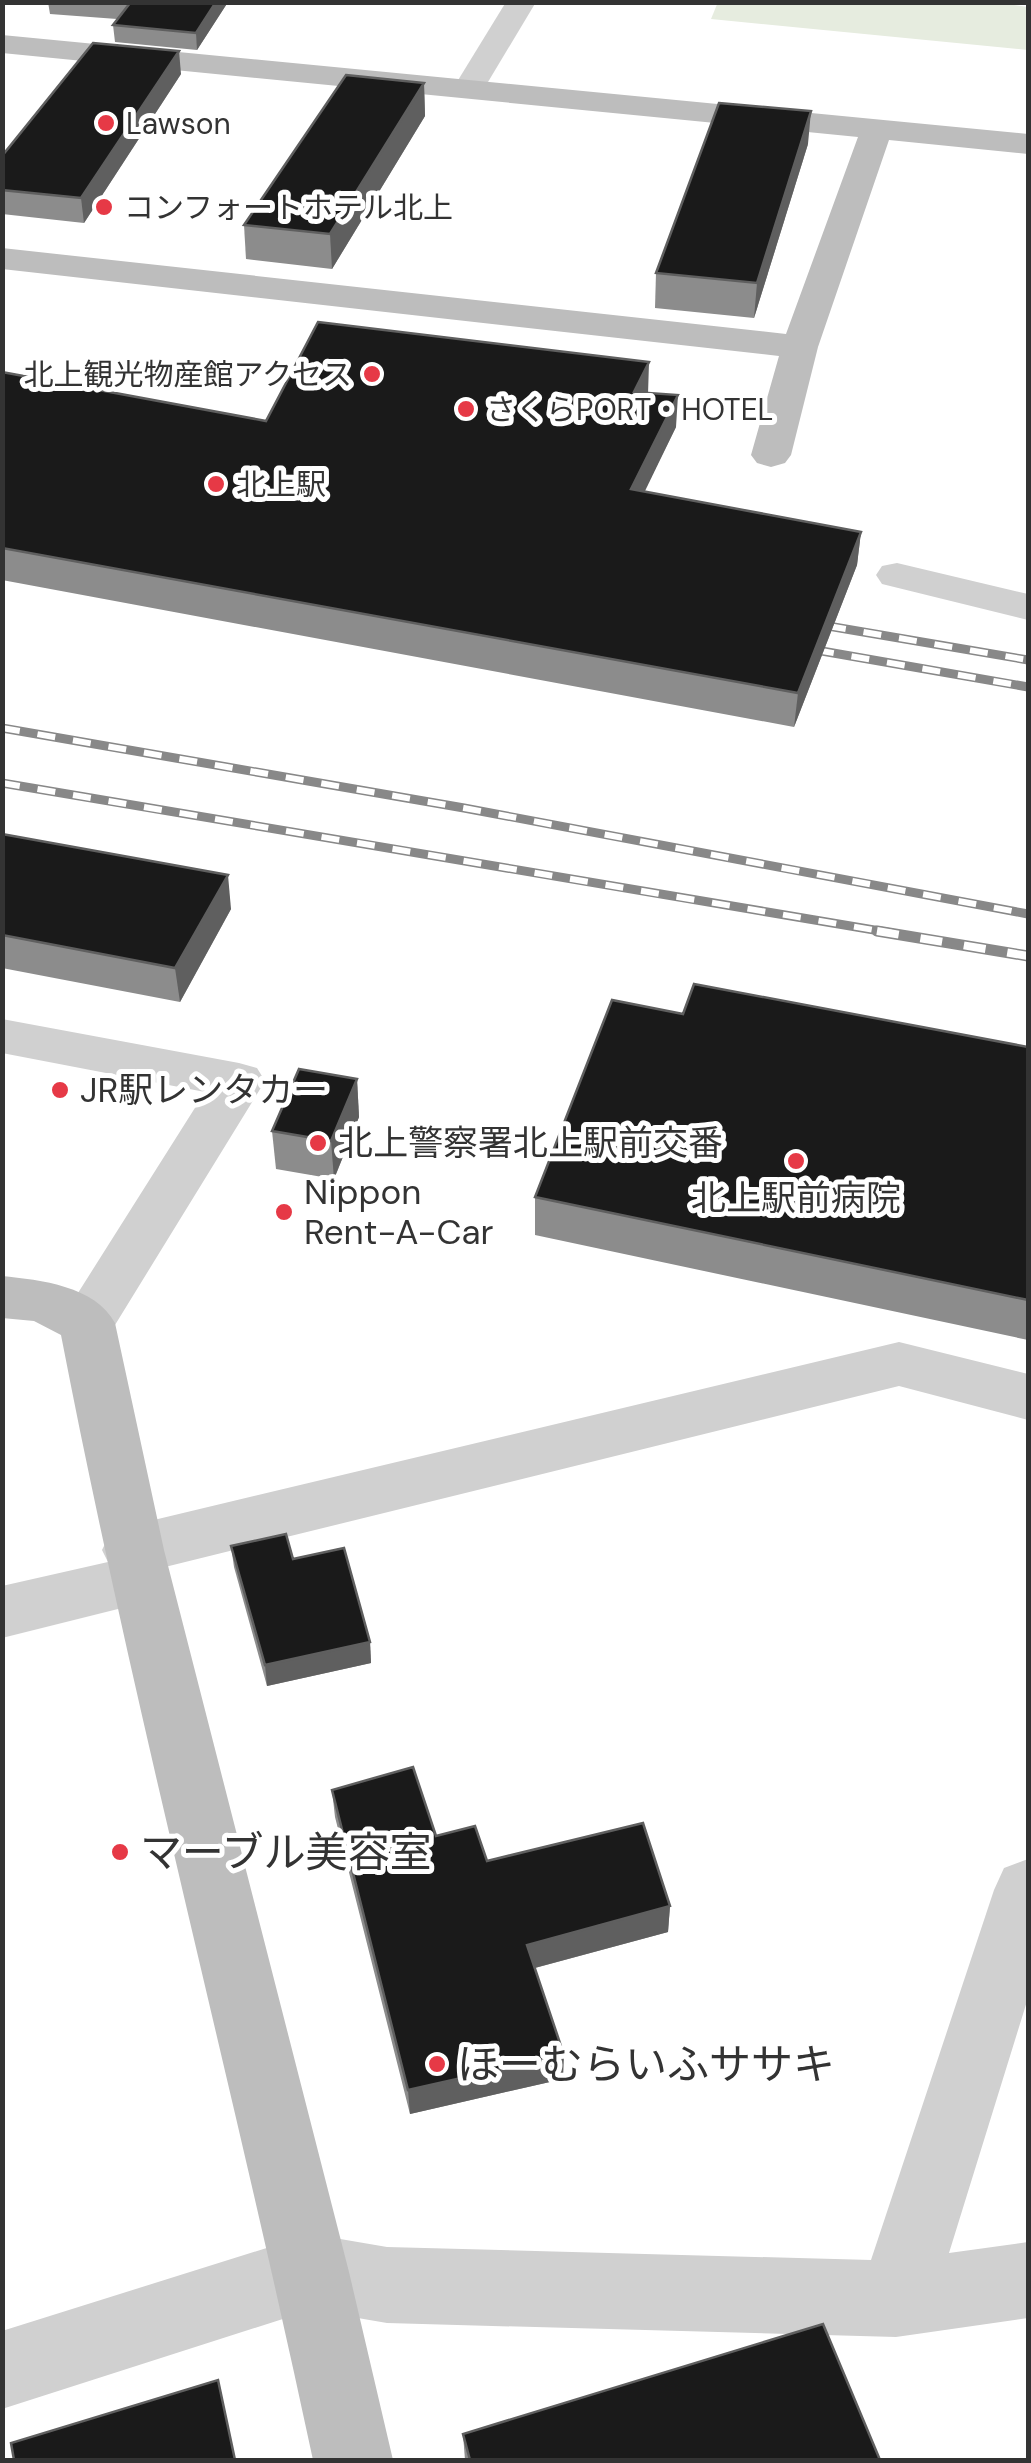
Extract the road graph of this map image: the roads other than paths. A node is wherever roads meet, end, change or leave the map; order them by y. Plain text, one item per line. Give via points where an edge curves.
1 (521, 2) edge
2 (5, 47) edge
3 (468, 90) junction
4 (876, 131) junction
5 (1028, 144) edge
6 (2, 258) edge
7 (800, 348) junction
8 (772, 454) dead end
9 (897, 575) dead end
10 (1028, 607) edge
11 (2, 1036) edge
12 (2, 1297) edge
13 (87, 1323) junction
14 (1028, 1397) edge
15 (136, 1565) junction
16 (2, 1612) edge
17 (1028, 1890) edge
18 (311, 2272) junction
19 (1028, 2280) edge
20 (896, 2299) junction
21 (2, 2370) edge
22 (353, 2460) edge

1 - 3 street
2 - 3 street
3 - 4 street
4 - 5 street
4 - 7 street
6 - 7 street
7 - 8 street
9 - 10 street
11 - 13 street via 239,1081
12 - 13 street via 44,1301
13 - 15 street
14 - 15 street via 899,1364
15 - 16 street
15 - 18 street
17 - 20 street
18 - 20 street via 387,2285
18 - 21 street
18 - 22 street
19 - 20 street

